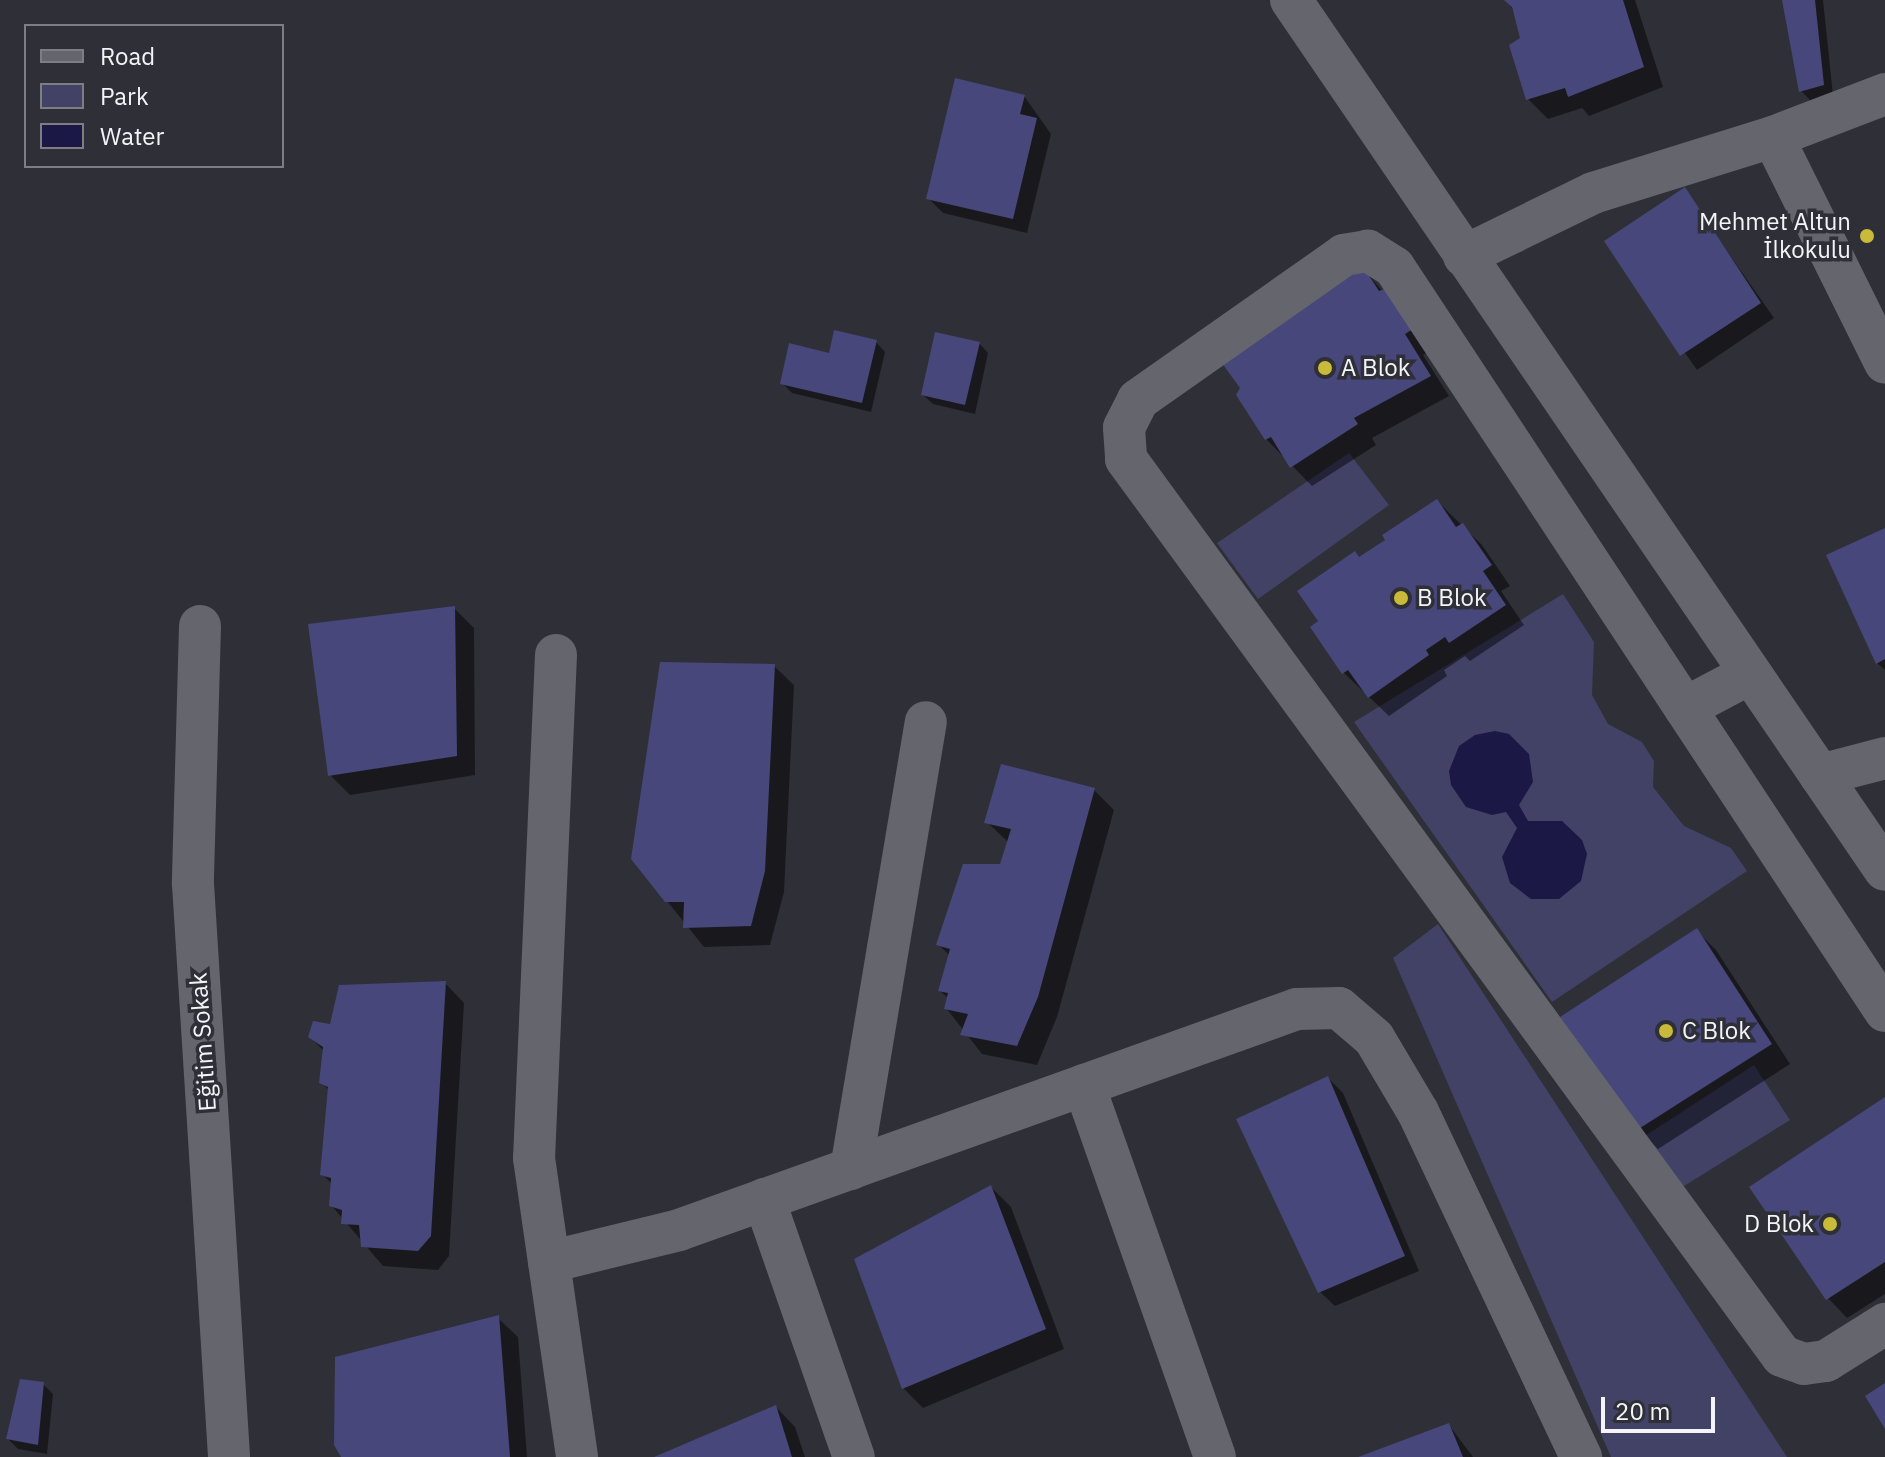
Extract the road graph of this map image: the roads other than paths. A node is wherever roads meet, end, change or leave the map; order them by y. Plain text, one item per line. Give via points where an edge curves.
1 (1291, 0) edge
2 (1885, 94) edge
3 (1773, 137) junction
4 (1464, 256) junction
5 (1885, 363) edge
6 (200, 626) dead end
7 (556, 655) dead end
8 (1755, 682) junction
9 (1691, 717) junction
10 (926, 722) dead end
11 (1885, 758) edge
12 (1820, 775) junction
13 (1885, 870) edge
14 (1885, 1011) edge
15 (1084, 1085) junction
16 (851, 1169) junction
17 (764, 1199) junction
18 (549, 1262) junction
19 (1885, 1324) edge
20 (229, 1457) edge
21 (577, 1457) edge
22 (854, 1457) edge
23 (1215, 1457) edge
24 (1581, 1457) edge

1 - 4 street via 1357,90
2 - 3 street
3 - 4 street via 1593,193
3 - 5 street
4 - 8 street
6 - 20 street, Eğitim Sokak via 193,884
7 - 18 street via 534,1158
8 - 9 street
8 - 12 street
9 - 14 street
9 - 19 street via 1394,267 1368,251 1344,255 1138,400 1129,413 1122,443 1126,459 1782,1356 1804,1364 1826,1361
10 - 16 street
11 - 12 street
12 - 13 street
15 - 16 street
15 - 23 street
15 - 24 street via 1297,1009 1339,1008 1374,1038 1418,1112
16 - 17 street
17 - 18 street via 679,1230
17 - 22 street
18 - 21 street

